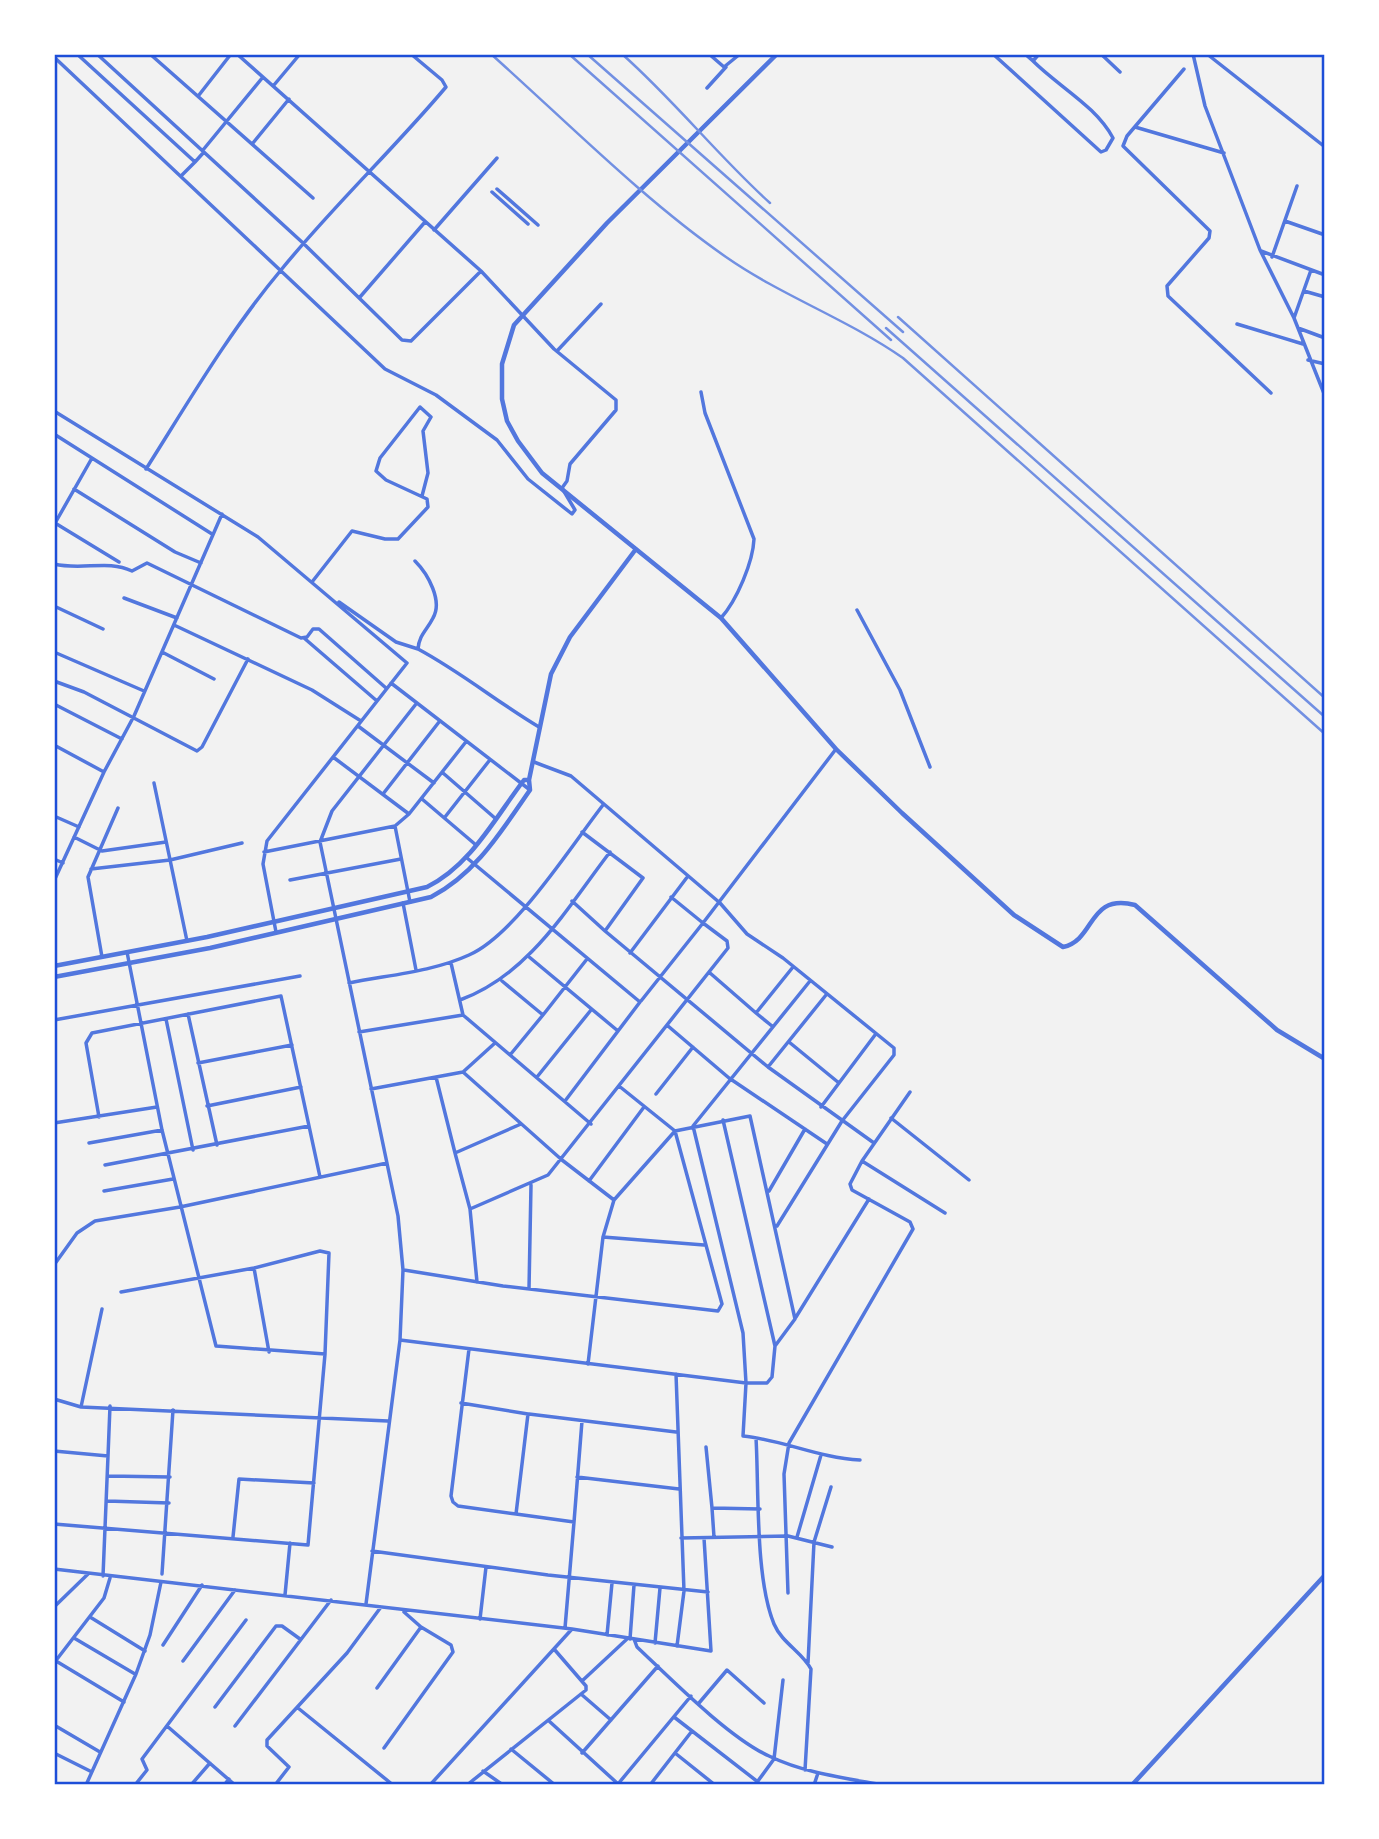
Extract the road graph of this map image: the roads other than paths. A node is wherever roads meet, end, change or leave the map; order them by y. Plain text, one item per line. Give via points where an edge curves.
1 (77, 54) edge
2 (97, 54) edge
3 (150, 54) edge
4 (231, 54) edge
5 (237, 54) edge
6 (300, 54) edge
7 (411, 54) edge
8 (709, 54) edge
9 (740, 54) edge
10 (777, 54) edge
11 (993, 54) edge
12 (1026, 54) edge
13 (1040, 54) edge
14 (1101, 54) edge
15 (1194, 54) edge
16 (1207, 54) edge
17 (54, 57) edge
18 (1033, 61) junction
19 (726, 67) junction
20 (1184, 69) dead end
21 (1120, 72) dead end
22 (264, 76) junction
23 (274, 85) junction
24 (707, 88) dead end
25 (199, 95) junction
26 (289, 99) junction
27 (229, 121) junction
28 (1135, 127) junction
29 (253, 143) junction
30 (1325, 147) edge
31 (203, 151) junction
32 (1224, 153) junction
33 (497, 158) dead end
34 (195, 162) junction
35 (370, 172) junction
36 (180, 177) junction
37 (1297, 186) dead end
38 (497, 189) dead end
39 (492, 192) dead end
40 (313, 198) dead end
41 (1285, 221) junction
42 (425, 222) junction
43 (527, 224) dead end
44 (538, 225) dead end
45 (434, 230) junction
46 (1325, 235) edge
47 (303, 243) junction
48 (1260, 250) junction
49 (1272, 257) junction
50 (280, 270) junction
51 (1311, 270) junction
52 (481, 271) junction
53 (1325, 275) edge
54 (1304, 291) junction
55 (1325, 297) edge
56 (360, 298) junction
57 (601, 304) dead end
58 (1294, 318) junction
59 (1237, 324) dead end
60 (1298, 328) junction
61 (1325, 338) edge
62 (1303, 344) junction
63 (557, 352) junction
64 (1308, 360) junction
65 (1325, 364) edge
66 (701, 392) dead end
67 (1271, 393) dead end
68 (1325, 396) edge
69 (54, 411) edge
70 (54, 435) edge
71 (92, 458) junction
72 (146, 469) junction
73 (562, 488) junction
74 (74, 489) junction
75 (422, 496) junction
76 (222, 513) junction
77 (55, 524) edge
78 (212, 534) junction
79 (636, 549) junction
80 (415, 561) dead end
81 (120, 563) junction
82 (201, 563) junction
83 (54, 564) edge
84 (312, 582) junction
85 (191, 585) junction
86 (325, 593) junction
87 (124, 598) dead end
88 (54, 606) edge
89 (857, 610) dead end
90 (177, 618) junction
91 (721, 618) junction
92 (174, 625) junction
93 (103, 629) dead end
94 (304, 638) junction
95 (418, 649) junction
96 (54, 652) edge
97 (162, 652) junction
98 (248, 659) junction
99 (214, 680) dead end
100 (54, 681) edge
101 (391, 683) junction
102 (386, 688) junction
103 (144, 691) junction
104 (377, 701) junction
105 (54, 704) edge
106 (416, 704) junction
107 (134, 716) junction
108 (439, 722) junction
109 (359, 723) junction
110 (538, 727) junction
111 (122, 739) junction
112 (465, 743) junction
113 (383, 745) junction
114 (54, 746) edge
115 (836, 749) junction
116 (333, 757) junction
117 (489, 761) junction
118 (534, 762) junction
119 (408, 763) junction
120 (930, 768) dead end
121 (104, 772) junction
122 (443, 773) junction
123 (358, 775) junction
124 (155, 783) dead end
125 (434, 783) junction
126 (521, 784) junction
127 (530, 785) junction
128 (465, 792) junction
129 (383, 794) junction
130 (422, 799) junction
131 (603, 805) junction
132 (118, 808) dead end
133 (409, 814) junction
134 (54, 816) edge
135 (445, 817) junction
136 (496, 819) junction
137 (395, 826) junction
138 (79, 827) junction
139 (582, 832) junction
140 (75, 837) junction
141 (166, 842) junction
142 (320, 842) junction
143 (242, 844) dead end
144 (477, 845) junction
145 (102, 851) junction
146 (264, 852) junction
147 (610, 852) junction
148 (467, 858) junction
149 (54, 859) edge
150 (401, 859) junction
151 (170, 860) junction
152 (63, 863) junction
153 (475, 865) junction
154 (91, 869) junction
155 (325, 873) junction
156 (688, 875) junction
157 (290, 880) dead end
158 (54, 881) edge
159 (408, 891) junction
160 (671, 897) junction
161 (572, 901) junction
162 (410, 902) junction
163 (403, 903) junction
164 (720, 903) junction
165 (524, 906) junction
166 (332, 907) junction
167 (334, 917) junction
168 (274, 921) junction
169 (703, 923) junction
170 (551, 928) junction
171 (605, 931) junction
172 (276, 932) junction
173 (187, 941) junction
174 (127, 953) junction
175 (630, 953) junction
176 (528, 956) junction
177 (102, 957) junction
178 (587, 959) junction
179 (129, 963) junction
180 (451, 963) junction
181 (54, 966) edge
182 (793, 967) junction
183 (416, 970) junction
184 (710, 973) junction
185 (300, 976) dead end
186 (54, 977) edge
187 (660, 979) junction
188 (502, 981) junction
189 (810, 981) junction
190 (349, 984) junction
191 (565, 988) junction
192 (826, 995) junction
193 (460, 1000) junction
194 (640, 1002) junction
195 (687, 1002) junction
196 (138, 1005) junction
197 (591, 1010) junction
198 (756, 1013) junction
199 (188, 1014) junction
200 (463, 1015) junction
201 (543, 1015) junction
202 (166, 1019) junction
203 (54, 1020) edge
204 (142, 1023) junction
205 (668, 1026) junction
206 (772, 1026) junction
207 (618, 1031) junction
208 (359, 1032) junction
209 (875, 1035) junction
210 (495, 1042) junction
211 (789, 1042) junction
212 (292, 1045) junction
213 (693, 1047) junction
214 (750, 1052) junction
215 (510, 1055) junction
216 (1325, 1059) edge
217 (198, 1063) junction
218 (768, 1067) junction
219 (463, 1072) junction
220 (436, 1077) junction
221 (537, 1077) junction
222 (729, 1078) junction
223 (839, 1083) junction
224 (619, 1086) junction
225 (301, 1087) junction
226 (371, 1089) junction
227 (910, 1092) dead end
228 (656, 1094) dead end
229 (565, 1101) junction
230 (207, 1106) junction
231 (157, 1107) junction
232 (645, 1107) junction
233 (821, 1107) junction
234 (99, 1117) junction
235 (891, 1118) junction
236 (723, 1120) junction
237 (842, 1121) junction
238 (54, 1123) edge
239 (521, 1124) junction
240 (591, 1124) junction
241 (309, 1126) junction
242 (693, 1126) junction
243 (805, 1129) junction
244 (162, 1130) junction
245 (675, 1131) junction
246 (89, 1143) dead end
247 (874, 1143) junction
248 (827, 1144) junction
249 (217, 1145) junction
250 (193, 1150) junction
251 (455, 1153) junction
252 (168, 1155) junction
253 (562, 1160) junction
254 (862, 1161) junction
255 (387, 1163) junction
256 (105, 1165) dead end
257 (320, 1177) junction
258 (173, 1179) junction
259 (969, 1180) dead end
260 (589, 1181) junction
261 (531, 1185) junction
262 (104, 1191) dead end
263 (769, 1192) junction
264 (869, 1199) junction
265 (614, 1200) junction
266 (180, 1207) junction
267 (470, 1209) junction
268 (945, 1213) dead end
269 (777, 1227) junction
270 (603, 1237) junction
271 (704, 1245) junction
272 (54, 1265) edge
273 (254, 1268) junction
274 (403, 1270) junction
275 (198, 1277) junction
276 (477, 1282) junction
277 (529, 1289) junction
278 (121, 1292) dead end
279 (594, 1297) junction
280 (102, 1310) dead end
281 (795, 1319) junction
282 (400, 1340) junction
283 (775, 1346) junction
284 (468, 1349) junction
285 (269, 1352) junction
286 (325, 1354) junction
287 (588, 1363) junction
288 (676, 1374) junction
289 (746, 1383) junction
290 (54, 1399) edge
291 (461, 1403) junction
292 (110, 1406) junction
293 (81, 1407) junction
294 (173, 1410) junction
295 (528, 1414) junction
296 (320, 1419) junction
297 (388, 1421) junction
298 (582, 1421) junction
299 (676, 1432) junction
300 (756, 1438) junction
301 (789, 1443) junction
302 (706, 1447) dead end
303 (54, 1451) edge
304 (821, 1455) junction
305 (108, 1456) junction
306 (860, 1461) dead end
307 (108, 1476) junction
308 (578, 1476) junction
309 (170, 1477) junction
310 (314, 1483) junction
311 (831, 1487) dead end
312 (679, 1489) junction
313 (107, 1501) junction
314 (169, 1503) junction
315 (712, 1508) junction
316 (760, 1509) junction
317 (516, 1514) junction
318 (574, 1522) junction
319 (54, 1524) edge
320 (106, 1528) junction
321 (167, 1532) junction
322 (759, 1535) junction
323 (788, 1535) junction
324 (714, 1537) junction
325 (797, 1537) junction
326 (233, 1538) junction
327 (681, 1538) junction
328 (705, 1538) junction
329 (814, 1542) junction
330 (290, 1543) junction
331 (832, 1548) dead end
332 (372, 1551) junction
333 (486, 1567) junction
334 (54, 1569) edge
335 (88, 1574) junction
336 (162, 1574) dead end
337 (1325, 1575) edge
338 (103, 1576) junction
339 (110, 1577) junction
340 (571, 1578) junction
341 (161, 1582) junction
342 (612, 1583) junction
343 (202, 1585) junction
344 (634, 1585) junction
345 (660, 1588) junction
346 (235, 1590) junction
347 (684, 1591) junction
348 (708, 1592) junction
349 (788, 1593) dead end
350 (285, 1595) junction
351 (331, 1600) junction
352 (366, 1604) junction
353 (54, 1607) edge
354 (381, 1607) junction
355 (403, 1610) junction
356 (89, 1617) junction
357 (480, 1619) junction
358 (246, 1620) dead end
359 (421, 1627) junction
360 (565, 1628) junction
361 (572, 1629) junction
362 (607, 1635) junction
363 (74, 1638) junction
364 (300, 1639) junction
365 (630, 1639) junction
366 (655, 1643) junction
367 (163, 1645) dead end
368 (677, 1646) junction
369 (554, 1649) junction
370 (145, 1651) junction
371 (183, 1661) dead end
372 (55, 1662) edge
373 (808, 1663) junction
374 (658, 1666) junction
375 (136, 1674) junction
376 (783, 1679) dead end
377 (582, 1681) junction
378 (376, 1688) dead end
379 (581, 1694) junction
380 (691, 1696) junction
381 (124, 1702) junction
382 (699, 1703) junction
383 (764, 1703) dead end
384 (215, 1707) dead end
385 (298, 1708) junction
386 (674, 1717) junction
387 (611, 1720) junction
388 (549, 1721) junction
389 (54, 1725) edge
390 (167, 1726) junction
391 (235, 1726) dead end
392 (692, 1731) junction
393 (384, 1748) dead end
394 (511, 1749) junction
395 (100, 1752) junction
396 (54, 1753) edge
397 (582, 1753) junction
398 (675, 1753) junction
399 (774, 1759) junction
400 (210, 1763) junction
401 (805, 1770) junction
402 (483, 1771) junction
403 (91, 1772) junction
404 (818, 1773) junction
405 (229, 1779) junction
406 (757, 1783) edge
407 (619, 1784) edge
408 (86, 1785) edge
409 (135, 1785) edge
410 (191, 1785) edge
411 (224, 1785) edge
412 (235, 1785) edge
413 (275, 1785) edge
414 (393, 1785) edge
415 (430, 1785) edge
416 (467, 1785) edge
417 (503, 1785) edge
418 (555, 1785) edge
419 (650, 1785) edge
420 (715, 1785) edge
421 (814, 1785) edge
422 (883, 1785) edge
423 (1132, 1785) edge

1 - 34 street
2 - 31 street
3 - 25 street
4 - 25 street
5 - 22 street
6 - 23 street
7 - 35 street via 446,87
8 - 19 street
9 - 19 street
10 - 73 street via 607,223 518,319 508,336 501,380 507,421 542,473
11 - 18 street via 1101,152 1106,150 1113,138 1103,119
12 - 18 street
13 - 18 street
14 - 21 street
15 - 32 street via 1205,106
16 - 30 street
17 - 36 street
19 - 24 street
20 - 28 street
22 - 23 street
22 - 27 street
23 - 26 street
25 - 27 street
26 - 29 street
26 - 35 street
27 - 29 street
27 - 31 street
28 - 32 street
28 - 67 street via 1123,146 1210,231 1209,238 1167,286 1168,296
29 - 40 street
31 - 34 street
31 - 47 street
32 - 48 street
33 - 45 street
34 - 36 street
35 - 42 street
35 - 47 street
36 - 50 street
37 - 41 street
38 - 44 street
39 - 43 street
41 - 46 street
41 - 49 street
42 - 45 street
42 - 56 street
45 - 52 street
47 - 50 street
47 - 56 street
48 - 49 street
48 - 58 street
49 - 51 street
50 - 72 street via 231,334
50 - 73 street via 386,369 436,395 497,440 527,479 572,514 575,510
51 - 53 street
51 - 54 street
52 - 56 street via 411,341 402,340
52 - 63 street
54 - 55 street
54 - 58 street
57 - 63 street
58 - 60 street
59 - 62 street
60 - 61 street
60 - 62 street
62 - 64 street
63 - 73 street via 617,404 570,464
64 - 65 street
64 - 68 street
66 - 91 street via 754,539 753,557 732,606
69 - 72 street
70 - 71 street
71 - 74 street
71 - 78 street
72 - 76 street
73 - 79 street
74 - 77 street
74 - 82 street via 175,552
75 - 75 street via 379,476 376,464 420,407 431,417 423,431 428,473
75 - 84 street via 428,507 398,539 352,531
76 - 78 street
76 - 84 street
77 - 81 street
78 - 82 street
79 - 91 street
79 - 110 street via 560,654
80 - 95 street via 424,570 437,602
81 - 83 street via 78,568
81 - 85 street via 132,571 147,562
82 - 85 street
84 - 86 street
85 - 90 street
85 - 94 street
86 - 95 street via 396,642
86 - 101 street via 407,663
87 - 90 street
88 - 93 street
89 - 120 street via 900,690
90 - 92 street
91 - 115 street
92 - 97 street
92 - 98 street
94 - 102 street via 319,629
94 - 104 street
95 - 110 street
96 - 103 street
97 - 99 street
97 - 103 street
98 - 107 street via 200,750
98 - 109 street via 312,690
100 - 107 street
101 - 102 street
101 - 106 street
102 - 104 street
103 - 107 street
104 - 109 street
105 - 111 street
106 - 108 street
106 - 113 street
107 - 111 street
108 - 112 street
108 - 119 street
109 - 113 street
109 - 116 street
110 - 118 street
111 - 121 street
112 - 117 street
112 - 122 street
113 - 119 street
113 - 123 street
114 - 121 street
115 - 164 street
115 - 216 street via 975,882 1054,944 1063,947 1077,942 1088,923 1112,902 1135,905 1277,1030
116 - 123 street
116 - 146 street via 267,841
117 - 126 street
117 - 128 street
118 - 127 street
118 - 131 street via 571,776
119 - 125 street
119 - 129 street
121 - 138 street
122 - 125 street
122 - 128 street
123 - 129 street
123 - 142 street via 325,822
124 - 141 street
125 - 130 street
126 - 127 street
126 - 127 street
126 - 136 street
127 - 153 street
128 - 135 street
128 - 136 street
129 - 133 street
130 - 133 street
130 - 135 street
131 - 139 street
131 - 156 street
132 - 145 street
133 - 137 street
134 - 138 street
135 - 144 street
136 - 144 street
137 - 142 street
137 - 150 street
138 - 140 street
139 - 147 street
139 - 165 street
140 - 145 street
140 - 152 street
141 - 145 street
141 - 151 street
142 - 146 street
142 - 155 street
143 - 151 street
144 - 148 street
145 - 154 street
146 - 168 street
147 - 161 street
147 - 171 street via 643,878
148 - 153 street
148 - 159 street via 442,879
149 - 152 street
150 - 155 street
150 - 159 street
151 - 154 street
151 - 173 street
152 - 158 street
153 - 162 street via 448,888
153 - 165 street
154 - 177 street via 87,888
155 - 157 street
155 - 166 street
156 - 160 street
156 - 164 street
159 - 162 street
159 - 166 street
160 - 169 street
160 - 175 street
161 - 170 street
161 - 171 street
162 - 163 street
163 - 167 street
163 - 183 street
164 - 169 street
164 - 182 street via 747,934
165 - 170 street
165 - 180 street via 496,937
166 - 167 street
166 - 168 street
167 - 172 street
167 - 190 street
168 - 172 street
168 - 173 street
169 - 184 street via 729,944
169 - 187 street
170 - 176 street
170 - 178 street
171 - 175 street
172 - 179 street
173 - 174 street
174 - 177 street
174 - 179 street
175 - 187 street
176 - 188 street
176 - 191 street
177 - 181 street
178 - 191 street
178 - 194 street
179 - 186 street
179 - 196 street
180 - 183 street
180 - 193 street
182 - 189 street
182 - 198 street
183 - 190 street
184 - 195 street
184 - 198 street
185 - 196 street
187 - 194 street
187 - 195 street
188 - 193 street
188 - 201 street
189 - 192 street
189 - 206 street
190 - 208 street
191 - 197 street
191 - 201 street
192 - 209 street
192 - 211 street
193 - 200 street
194 - 207 street
195 - 205 street
195 - 214 street
196 - 203 street
196 - 204 street
197 - 207 street
197 - 221 street
198 - 206 street
199 - 202 street
199 - 212 street via 281,996
199 - 217 street
200 - 208 street
200 - 210 street
201 - 215 street
202 - 204 street
202 - 250 street
204 - 231 street
204 - 234 street via 87,1037
205 - 213 street
205 - 224 street
206 - 214 street
207 - 229 street
208 - 226 street
209 - 223 street
209 - 237 street via 894,1048 894,1055
210 - 215 street
210 - 219 street
211 - 218 street
211 - 223 street
212 - 217 street
212 - 225 street
213 - 222 street
213 - 228 street
214 - 218 street
214 - 222 street
215 - 221 street
217 - 230 street
218 - 233 street
219 - 220 street
219 - 239 street
220 - 226 street
220 - 251 street
221 - 229 street
222 - 242 street
222 - 243 street
223 - 233 street
224 - 232 street
224 - 240 street
225 - 230 street
225 - 241 street
226 - 255 street
227 - 235 street
229 - 240 street
230 - 249 street
231 - 234 street
231 - 244 street
232 - 245 street
232 - 260 street
233 - 237 street
234 - 238 street
235 - 247 street
235 - 259 street
236 - 242 street
236 - 263 street via 752,1118
236 - 283 street
237 - 247 street
237 - 248 street
239 - 251 street
239 - 253 street
240 - 253 street
241 - 249 street
241 - 257 street
242 - 245 street
242 - 289 street via 743,1333
243 - 248 street
243 - 263 street
244 - 246 street
244 - 252 street
245 - 265 street
245 - 271 street
247 - 254 street
248 - 269 street
249 - 250 street
250 - 252 street
251 - 267 street
252 - 256 street
252 - 258 street
253 - 260 street
253 - 261 street
254 - 264 street via 850,1187
254 - 268 street
255 - 257 street
255 - 274 street
257 - 266 street
258 - 262 street
258 - 266 street
260 - 265 street
261 - 267 street
261 - 277 street
263 - 269 street
264 - 281 street
264 - 301 street via 910,1222 913,1229
265 - 270 street
266 - 272 street via 85,1225
266 - 275 street
267 - 276 street
269 - 281 street
270 - 271 street
270 - 279 street
271 - 279 street via 722,1304 718,1311
273 - 275 street
273 - 285 street
273 - 286 street via 320,1251 329,1253
274 - 276 street
274 - 282 street
275 - 278 street
275 - 285 street via 216,1346
276 - 277 street
277 - 279 street
279 - 287 street
280 - 293 street
281 - 283 street
282 - 284 street
282 - 297 street
283 - 289 street via 772,1377 767,1383
284 - 287 street
284 - 291 street
285 - 286 street
286 - 296 street
287 - 288 street
288 - 289 street
288 - 299 street
289 - 300 street via 743,1436
290 - 293 street
291 - 295 street
291 - 317 street via 453,1502
292 - 293 street
292 - 294 street
292 - 305 street
294 - 296 street
294 - 309 street
295 - 298 street
295 - 317 street
296 - 297 street
296 - 310 street
297 - 332 street
298 - 299 street
298 - 308 street
299 - 312 street
300 - 301 street
300 - 316 street
301 - 304 street
301 - 323 street via 784,1474
302 - 315 street
303 - 305 street
304 - 306 street
304 - 325 street
305 - 307 street
307 - 309 street
307 - 313 street
308 - 312 street
308 - 318 street
309 - 314 street
310 - 326 street via 239,1479
310 - 330 street via 308,1545
311 - 329 street
312 - 327 street
313 - 314 street
313 - 320 street
314 - 321 street
315 - 316 street
315 - 324 street
316 - 322 street
317 - 318 street
318 - 340 street
319 - 320 street
320 - 321 street
320 - 338 street
321 - 326 street
321 - 336 street
322 - 323 street
322 - 324 street
322 - 373 street via 773,1622
323 - 325 street
323 - 349 street
324 - 328 street
325 - 329 street
326 - 330 street
327 - 328 street
327 - 347 street
328 - 348 street
329 - 331 street
329 - 373 street
330 - 350 street
332 - 333 street
332 - 352 street
333 - 340 street
333 - 357 street
334 - 335 street
335 - 338 street
335 - 353 street
337 - 423 street
338 - 339 street
339 - 341 street
339 - 356 street via 104,1598
340 - 342 street
340 - 360 street
341 - 343 street
341 - 370 street
342 - 344 street
342 - 362 street
343 - 346 street
343 - 367 street
344 - 345 street
344 - 365 street
345 - 347 street
345 - 366 street
346 - 350 street
346 - 371 street
347 - 348 street
347 - 368 street
348 - 368 street via 711,1651
350 - 351 street
351 - 352 street
351 - 364 street
352 - 354 street
354 - 355 street
354 - 385 street
355 - 357 street
355 - 359 street
356 - 363 street
356 - 370 street
357 - 360 street
358 - 390 street
359 - 378 street
359 - 393 street via 450,1645 453,1652
360 - 361 street
361 - 362 street
361 - 369 street
362 - 365 street
363 - 372 street
363 - 375 street
364 - 384 street via 276,1626
364 - 391 street
365 - 366 street
365 - 374 street
365 - 377 street
366 - 368 street
369 - 377 street
369 - 415 street
370 - 375 street
372 - 381 street
373 - 401 street
374 - 380 street
374 - 387 street
375 - 381 street
376 - 399 street
377 - 379 street via 587,1689
379 - 387 street
379 - 388 street
380 - 382 street
380 - 386 street
381 - 395 street
382 - 383 street via 727,1670
382 - 399 street via 740,1738
385 - 413 street via 267,1740 267,1746 289,1767
385 - 414 street
386 - 392 street
386 - 407 street
387 - 397 street
388 - 394 street
388 - 397 street
389 - 395 street
390 - 400 street
390 - 409 street via 142,1759 147,1770
392 - 398 street
392 - 406 street
394 - 402 street
394 - 418 street
395 - 403 street
396 - 403 street
397 - 407 street
398 - 419 street
398 - 420 street
399 - 401 street
399 - 406 street
400 - 405 street
400 - 410 street
401 - 404 street
402 - 416 street
402 - 417 street
403 - 408 street
404 - 421 street
404 - 422 street
405 - 411 street
405 - 412 street

